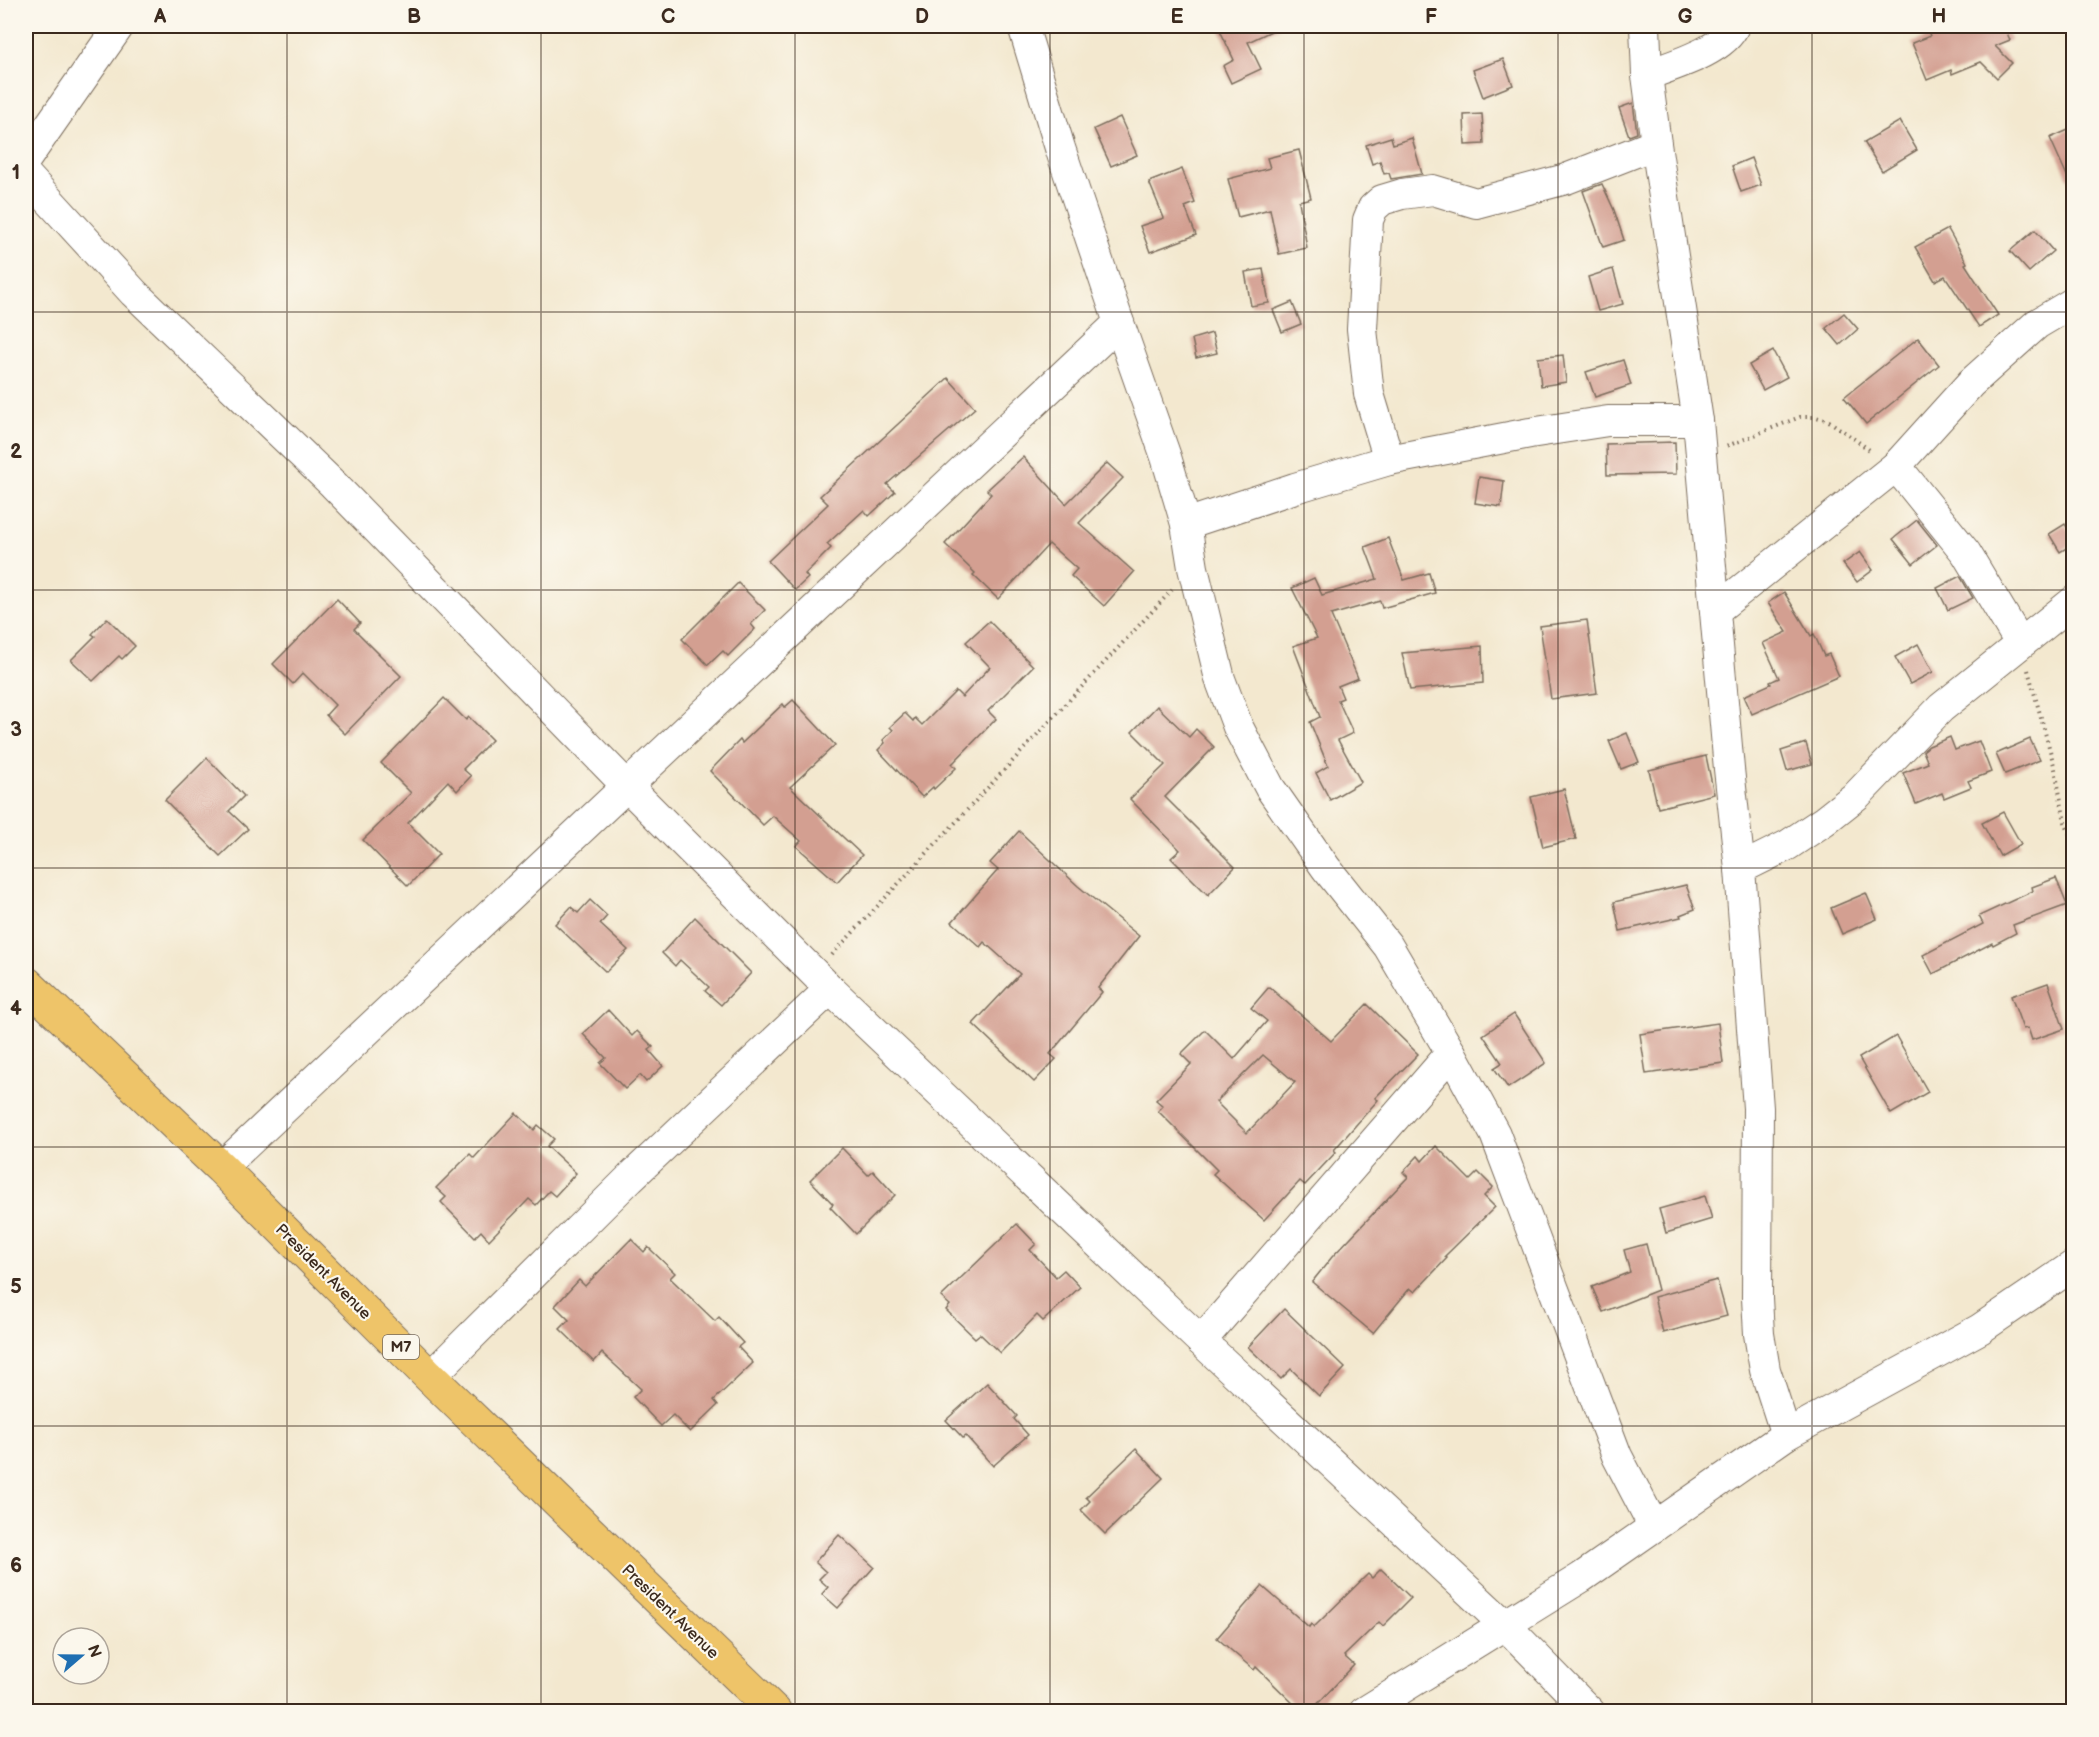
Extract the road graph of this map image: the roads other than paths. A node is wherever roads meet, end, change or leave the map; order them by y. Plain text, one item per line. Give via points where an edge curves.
1 (119, 26) edge
2 (1023, 26) edge
3 (1645, 26) edge
4 (1734, 26) edge
5 (1647, 75) junction
6 (1656, 144) junction
7 (26, 159) edge
8 (26, 175) edge
9 (2073, 302) edge
10 (1119, 323) junction
11 (1698, 421) junction
12 (1389, 460) junction
13 (1896, 466) junction
14 (1186, 524) junction
15 (2073, 601) edge
16 (1716, 610) junction
17 (2020, 643) junction
18 (627, 786) junction
19 (1740, 869) junction
20 (822, 981) junction
21 (26, 983) edge
22 (1451, 1053) junction
23 (221, 1168) junction
24 (2073, 1266) edge
25 (1201, 1341) junction
26 (430, 1377) junction
27 (1786, 1435) junction
28 (1654, 1527) junction
29 (1505, 1626) junction
30 (775, 1712) edge
31 (1364, 1712) edge
32 (1590, 1712) edge

1 - 7 street
2 - 10 street
3 - 5 street
4 - 5 street via 1705,52
5 - 6 street
6 - 11 street
6 - 12 street via 1566,179 1476,203 1433,190 1382,200 1373,208 1368,220 1362,329 1369,394
8 - 18 street via 134,293 333,484
9 - 13 street via 2037,324 1971,383
10 - 14 street
10 - 18 street
11 - 12 street via 1608,422
11 - 16 street
12 - 14 street
13 - 16 street
13 - 17 street via 1966,553
14 - 22 street via 1220,679 1238,727 1270,788 1326,868 1388,946
15 - 17 street
16 - 19 street
17 - 19 street via 1941,708 1857,795 1788,845
18 - 20 street
18 - 23 street
19 - 27 street via 1758,1108 1758,1334
20 - 25 street
20 - 26 street
21 - 23 main road, President Avenue / M7
22 - 25 street
22 - 28 street via 1495,1134 1617,1456
23 - 26 main road, President Avenue / M7
24 - 27 street via 1980,1329
25 - 29 street
26 - 30 main road, President Avenue / M7
27 - 28 street
28 - 29 street
29 - 31 street
29 - 32 street

